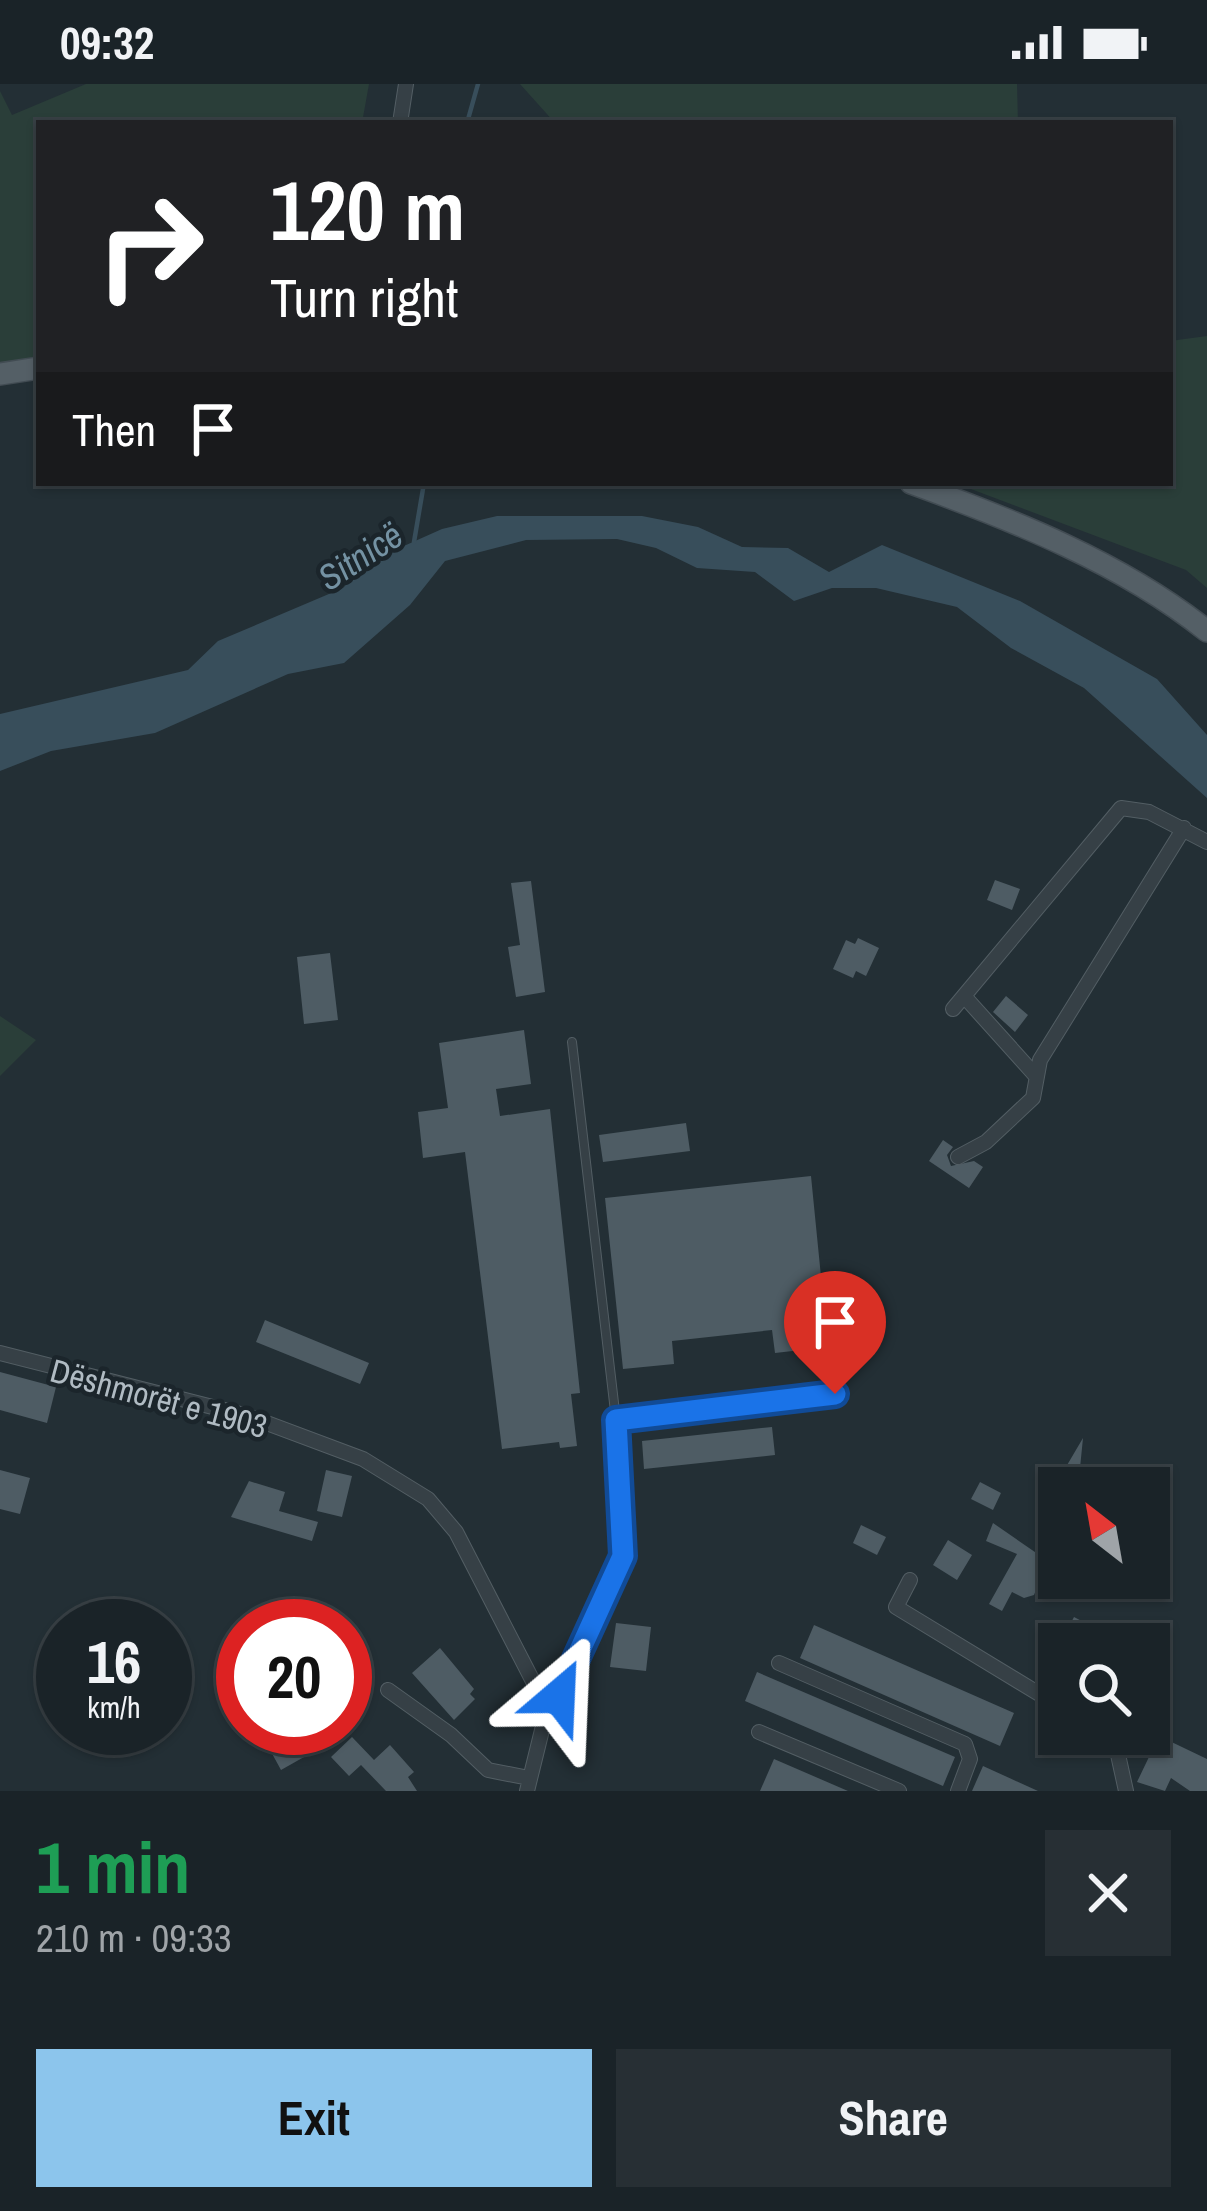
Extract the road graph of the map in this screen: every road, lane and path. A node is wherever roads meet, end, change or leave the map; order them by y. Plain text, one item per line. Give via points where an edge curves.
1 (406, 84) edge
2 (400, 120) edge
3 (36, 368) edge
4 (0, 374) edge
5 (918, 486) edge
6 (1207, 631) edge
7 (1184, 828) junction
8 (1207, 842) edge
9 (964, 996) junction
10 (953, 1009) dead end
11 (572, 1042) dead end
12 (1035, 1075) junction
13 (958, 1156) dead end
14 (0, 1353) edge
15 (835, 1394) dead end
16 (616, 1420) junction
17 (910, 1580) dead end
18 (779, 1663) dead end
19 (388, 1690) dead end
20 (1038, 1693) edge
21 (542, 1704) junction
22 (760, 1732) dead end
23 (1117, 1755) edge
24 (528, 1785) edge
25 (899, 1791) edge
26 (958, 1791) edge
27 (1126, 1791) edge

1 - 2 street
3 - 4 main road
5 - 6 main road via 1063,545 1172,603
7 - 8 street
7 - 9 street via 1121,808
7 - 12 street
9 - 10 street
9 - 12 street
11 - 16 lane
12 - 13 street via 1033,1098 1016,1118
14 - 21 street, Dëshmorët e 1903 via 248,1416 363,1460 418,1491 456,1532
15 - 16 lane
16 - 21 lane via 623,1556 559,1696
17 - 20 street via 896,1607
18 - 26 street via 965,1744 970,1759
19 - 24 street via 488,1769
21 - 24 street
22 - 25 street
23 - 27 street

